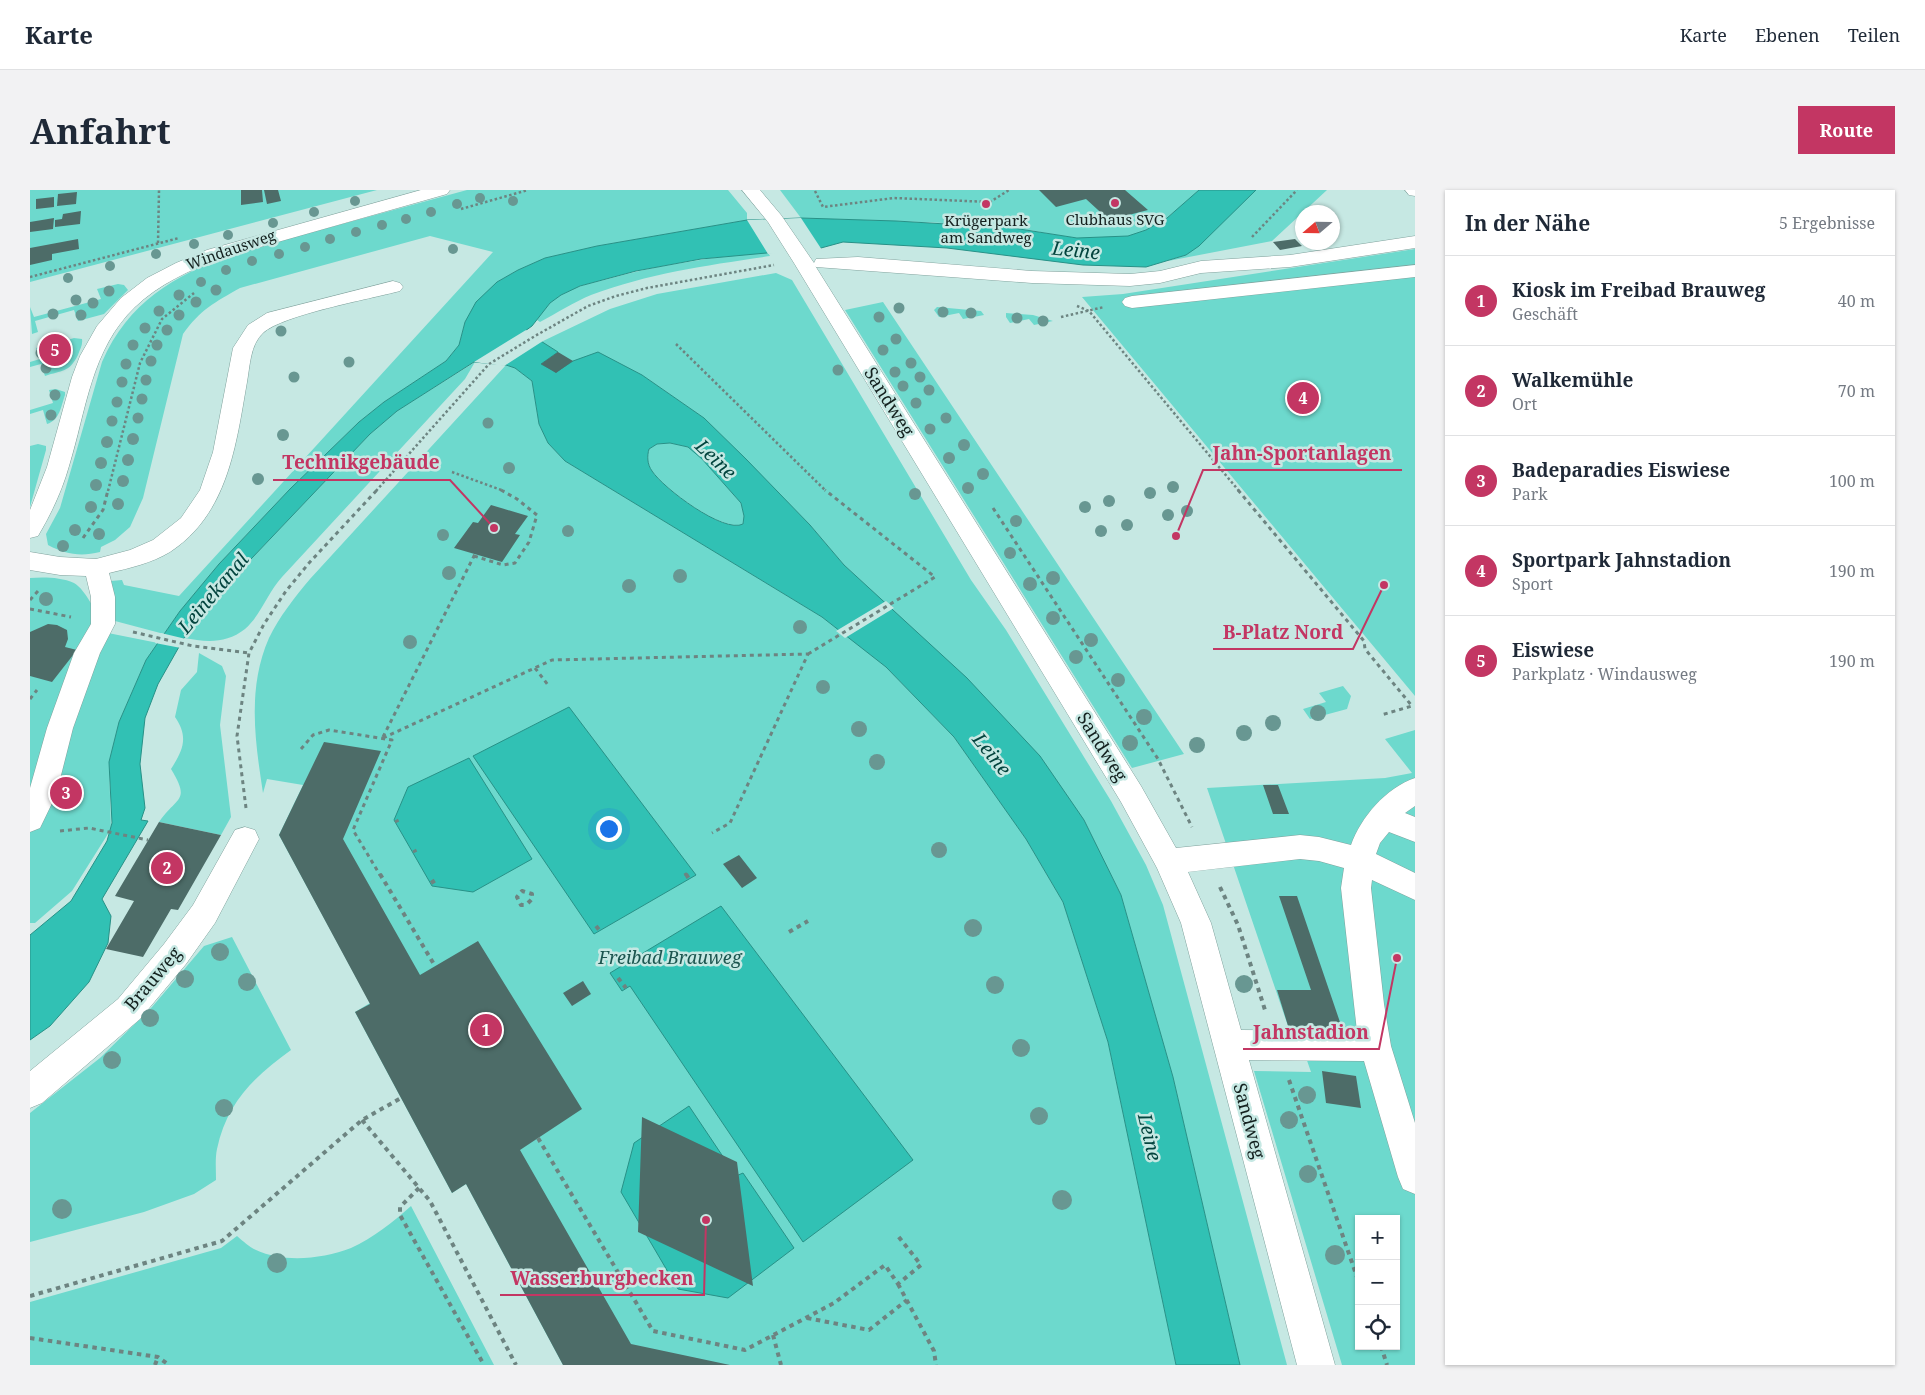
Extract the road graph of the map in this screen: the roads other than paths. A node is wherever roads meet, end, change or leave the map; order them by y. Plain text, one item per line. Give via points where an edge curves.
1 (441, 190) edge
2 (751, 190) edge
3 (1415, 242) edge
4 (1302, 259) junction
5 (808, 260) junction
6 (1415, 271) edge
7 (1321, 283) junction
8 (393, 287) dead end
9 (1132, 302) road end
10 (30, 530) edge
11 (30, 561) edge
12 (96, 568) junction
13 (1415, 790) edge
14 (1383, 817) junction
15 (30, 820) edge
16 (1415, 830) edge
17 (245, 839) road end
18 (1360, 860) junction
19 (1169, 862) junction
20 (1415, 887) edge
21 (1228, 1045) junction
22 (1375, 1046) junction
23 (30, 1092) edge
24 (1415, 1177) edge
25 (1316, 1365) edge

1 - 10 street, Windausweg via 203,257 159,279 125,306 94,348 84,372 53,483 41,514
2 - 5 street, Sandweg
3 - 4 street
4 - 5 street via 1201,267 1160,277 1122,280 1041,278
4 - 7 street
5 - 19 street, Sandweg
6 - 7 street
7 - 9 street
8 - 12 street via 274,317 255,329 243,348 224,452 206,499 189,524 161,546 137,557
11 - 12 street
12 - 15 street via 103,597 103,624 87,653 60,728 42,795
13 - 14 street
14 - 16 street
14 - 18 street via 1368,837
17 - 23 street, Brauweg via 204,914 129,1009
18 - 19 street via 1300,847
18 - 20 street
18 - 22 street via 1356,888
19 - 21 street, Sandweg via 1196,923
21 - 22 street
21 - 25 street, Sandweg
22 - 24 street

